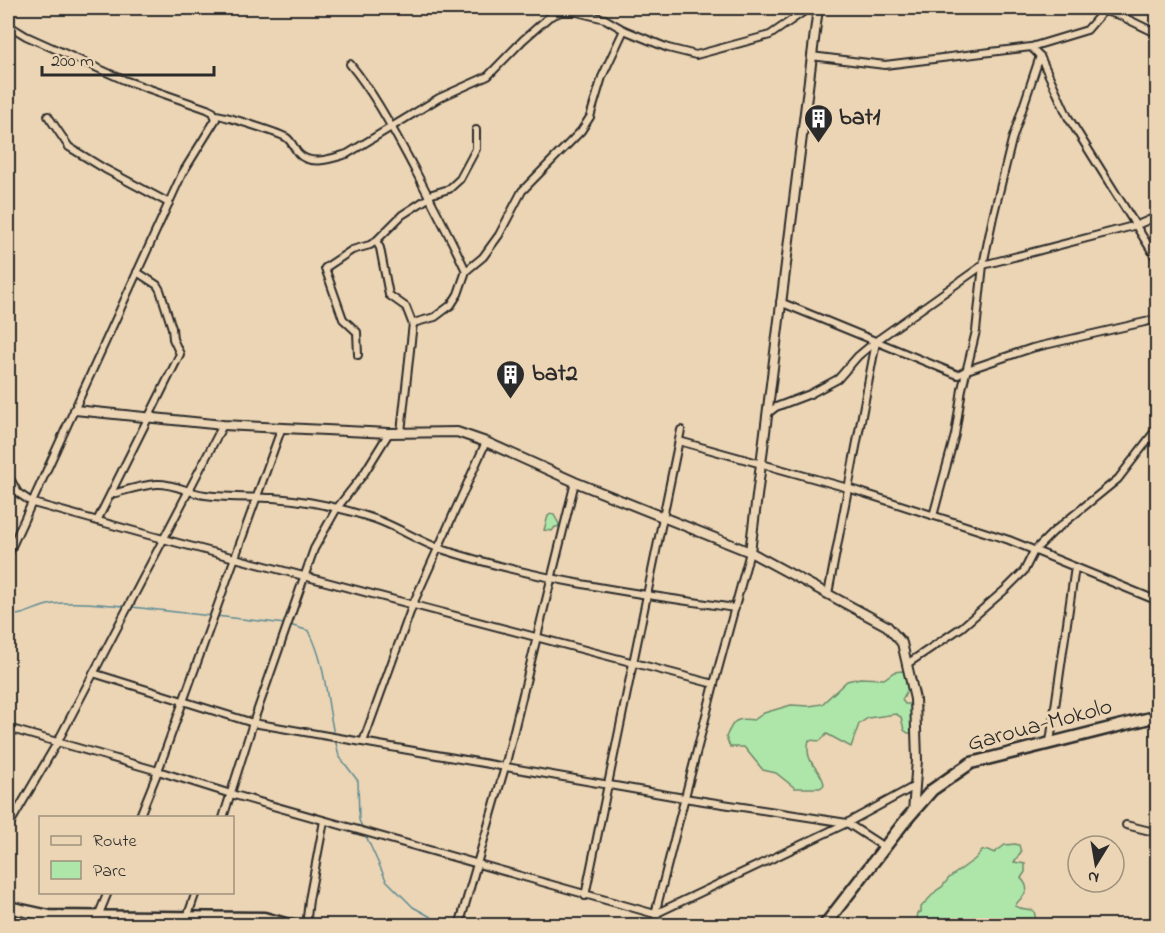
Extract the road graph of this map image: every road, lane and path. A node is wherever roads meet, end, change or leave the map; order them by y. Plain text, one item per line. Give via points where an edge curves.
1 (809, 8) edge
2 (818, 8) edge
3 (1105, 9) edge
4 (8, 25) edge
5 (624, 30) junction
6 (1158, 34) edge
7 (1031, 47) junction
8 (812, 56) junction
9 (1040, 56) junction
10 (350, 64) dead end
11 (48, 116) dead end
12 (216, 116) junction
13 (392, 127) junction
14 (476, 130) dead end
15 (429, 196) junction
16 (169, 203) junction
17 (1158, 216) edge
18 (1137, 225) junction
19 (376, 241) junction
20 (1158, 261) edge
21 (983, 265) junction
22 (466, 271) junction
23 (137, 272) junction
24 (780, 302) junction
25 (1158, 319) edge
26 (413, 325) junction
27 (876, 341) junction
28 (358, 355) dead end
29 (967, 370) junction
30 (75, 410) junction
31 (767, 414) junction
32 (148, 417) junction
33 (223, 425) junction
34 (282, 427) junction
35 (1158, 427) edge
36 (681, 430) dead end
37 (401, 432) junction
38 (389, 433) junction
39 (679, 441) junction
40 (486, 442) junction
41 (760, 463) junction
42 (8, 475) edge
43 (575, 482) junction
44 (848, 488) junction
45 (188, 492) junction
46 (112, 494) junction
47 (255, 498) junction
48 (33, 503) junction
49 (337, 508) junction
50 (933, 516) junction
51 (663, 518) junction
52 (97, 521) junction
53 (163, 539) junction
54 (439, 548) junction
55 (1034, 551) junction
56 (750, 552) junction
57 (8, 555) edge
58 (234, 558) junction
59 (1075, 567) junction
60 (304, 575) junction
61 (552, 578) junction
62 (828, 594) junction
63 (647, 595) junction
64 (1158, 601) edge
65 (412, 604) junction
66 (735, 608) junction
67 (537, 637) junction
68 (633, 663) junction
69 (907, 664) junction
70 (93, 673) junction
71 (714, 684) junction
72 (183, 703) junction
73 (1158, 716) edge
74 (253, 723) junction
75 (8, 728) edge
76 (57, 742) junction
77 (363, 742) junction
78 (1050, 742) junction
79 (505, 766) junction
80 (158, 771) junction
81 (608, 784) junction
82 (915, 786) junction
83 (231, 794) junction
84 (684, 798) junction
85 (913, 812) junction
86 (140, 816) edge
87 (224, 816) edge
88 (324, 821) junction
89 (847, 823) junction
90 (1126, 825) dead end
91 (8, 827) edge
92 (1158, 833) edge
93 (884, 847) junction
94 (477, 864) junction
95 (107, 894) edge
96 (195, 894) edge
97 (585, 896) junction
98 (8, 907) edge
99 (655, 914) junction
100 (96, 921) edge
101 (186, 921) edge
102 (293, 926) edge
103 (306, 926) edge
104 (459, 926) edge
105 (662, 926) edge
106 (824, 926) edge

1 - 5 street via 770,35 696,55
2 - 8 street
3 - 6 street
3 - 7 street via 1087,30
4 - 12 street via 94,67 207,109
5 - 13 street via 605,18 568,11 555,14 488,76 439,98
5 - 22 street via 587,122 527,184 499,235 483,257
7 - 8 street via 885,65
7 - 9 street
8 - 24 street
9 - 18 street via 1068,117
9 - 21 street via 1012,140
10 - 13 street
11 - 16 street via 69,147
12 - 13 street via 285,136 300,155 311,160 347,154
12 - 16 street
13 - 15 street
14 - 15 street via 476,150 460,179 449,189
15 - 19 street
15 - 22 street
16 - 23 street
17 - 18 street
18 - 20 street
18 - 21 street
19 - 26 street via 389,295 406,307
19 - 28 street via 352,250 324,268 343,319 357,332
21 - 27 street
21 - 29 street via 976,331
22 - 26 street via 451,305 435,317
23 - 30 street
23 - 32 street via 160,290 172,339 180,352
24 - 27 street
24 - 31 street
25 - 29 street via 1032,348
26 - 37 street
27 - 29 street via 958,375
27 - 31 street via 838,379
27 - 44 street
29 - 50 street via 955,435
30 - 32 street
30 - 48 street
31 - 41 street
32 - 33 street
32 - 46 street
33 - 34 street
33 - 45 street
34 - 38 street
34 - 47 street
35 - 55 street via 1118,479
36 - 39 street
37 - 38 street
37 - 40 street via 457,432
38 - 49 street
39 - 41 street
39 - 51 street
40 - 43 street
40 - 54 street
41 - 44 street
41 - 56 street
42 - 48 street via 18,493
43 - 51 street
43 - 61 street
44 - 50 street
44 - 62 street
45 - 46 street via 157,484
45 - 47 street
45 - 53 street
46 - 52 street
47 - 49 street
47 - 58 street
48 - 52 street
48 - 57 street
49 - 54 street via 387,523
49 - 60 street
50 - 55 street
51 - 56 street
51 - 63 street
52 - 53 street
53 - 58 street
53 - 70 street
54 - 61 street
54 - 65 street
55 - 59 street
55 - 69 street via 1024,571 1007,588 962,627
56 - 62 street
56 - 66 street
58 - 60 street
58 - 72 street
59 - 64 street
59 - 78 street
60 - 65 street
60 - 74 street
61 - 63 street
61 - 67 street
62 - 69 street via 887,626 902,643
63 - 66 street
63 - 68 street
65 - 67 street
65 - 77 street
66 - 71 street
67 - 68 street
67 - 79 street
68 - 71 street
68 - 81 street
69 - 82 street via 915,699
70 - 72 street
70 - 76 street
71 - 84 street
72 - 74 street
72 - 80 street
73 - 78 main road, Garoua-Mokolo
74 - 77 street
74 - 83 street
75 - 76 street
76 - 80 street
76 - 91 street
77 - 79 street
78 - 85 main road, Garoua-Mokolo via 971,763 932,790
79 - 81 street
79 - 94 street
80 - 83 street
80 - 86 street
81 - 84 street
81 - 97 street
82 - 85 street
82 - 89 street
83 - 87 street
83 - 88 street
84 - 89 street
84 - 99 street
85 - 93 main road, Garoua-Mokolo
88 - 94 street
88 - 103 street
89 - 93 street
89 - 99 street
90 - 92 street
93 - 106 main road, Garoua-Mokolo
94 - 97 street
94 - 104 street
95 - 100 street
96 - 101 street
97 - 99 street
98 - 100 main road
99 - 105 street
100 - 101 main road
101 - 102 main road via 264,918

